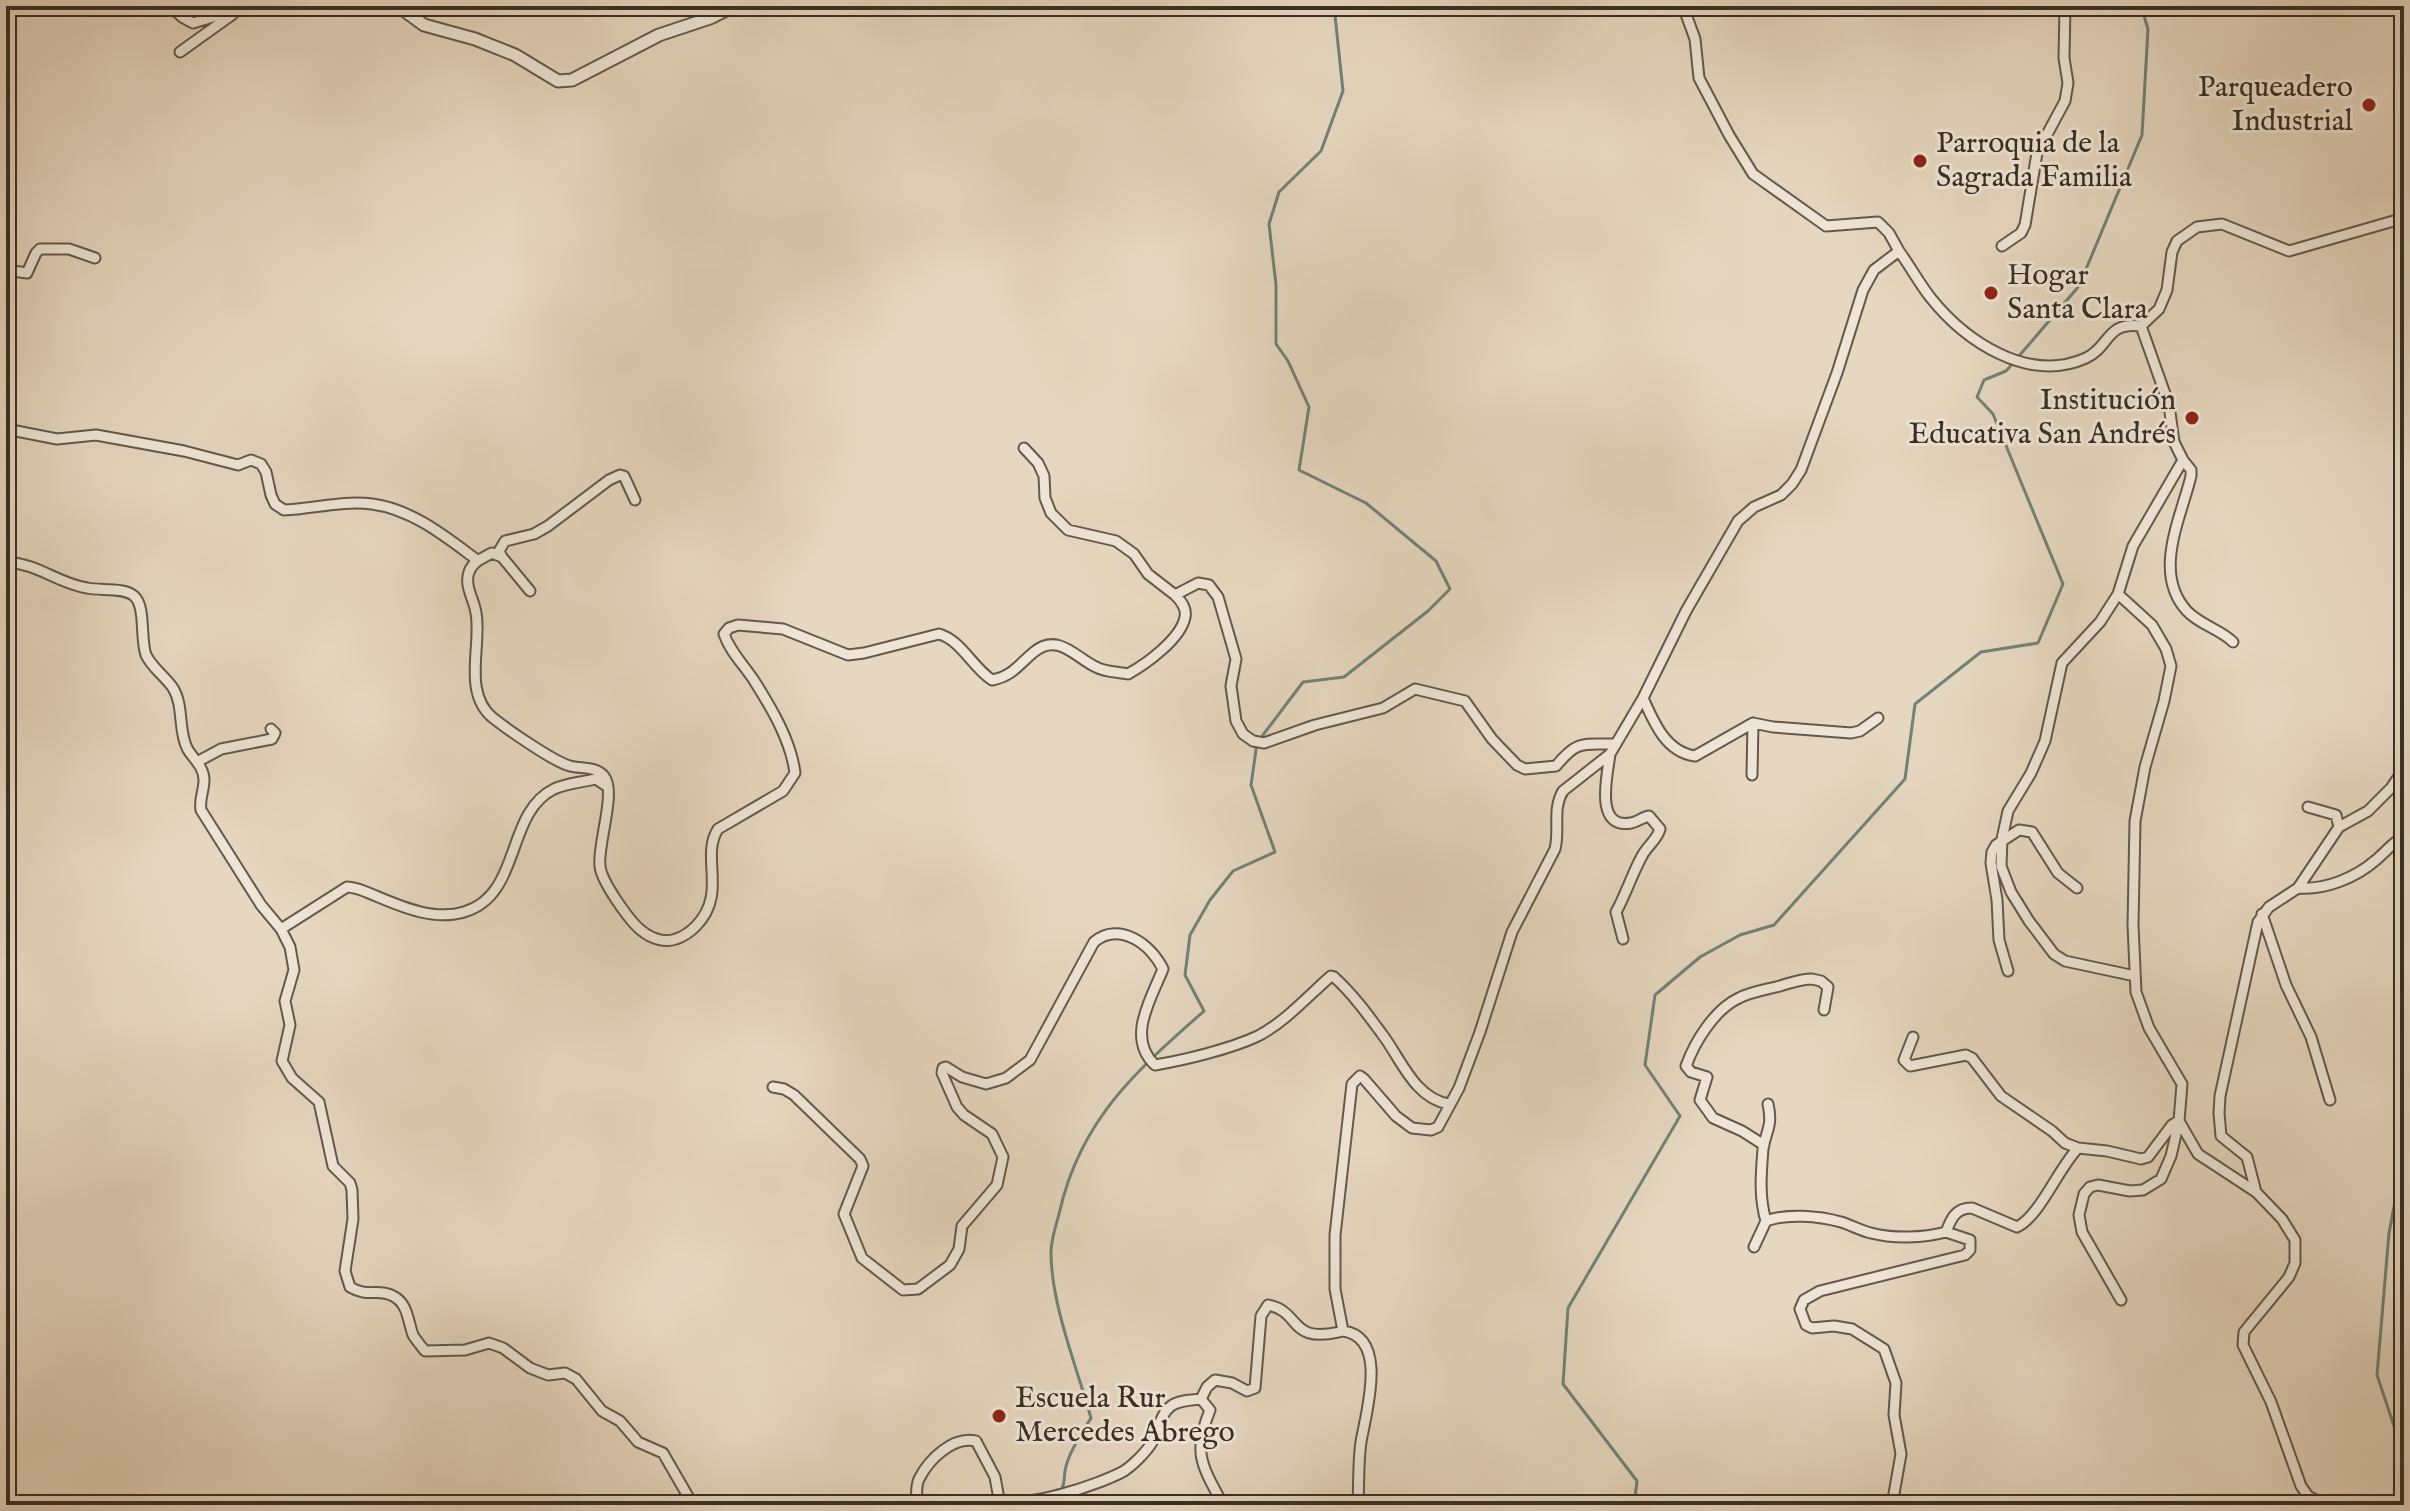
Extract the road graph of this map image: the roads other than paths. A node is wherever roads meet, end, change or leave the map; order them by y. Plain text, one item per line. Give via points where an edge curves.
1 (170, 6) edge
2 (250, 6) edge
3 (398, 6) edge
4 (734, 6) edge
5 (1683, 6) edge
6 (2065, 6) edge
7 (235, 10) junction
8 (180, 52) dead end
9 (2404, 218) edge
10 (2002, 246) dead end
11 (1899, 251) junction
12 (95, 258) dead end
13 (6, 270) edge
14 (2141, 326) junction
15 (6, 429) edge
16 (1024, 448) dead end
17 (2183, 460) junction
18 (635, 500) dead end
19 (502, 557) junction
20 (477, 560) junction
21 (6, 562) edge
22 (530, 591) dead end
23 (2118, 594) junction
24 (1175, 595) junction
25 (2233, 642) dead end
26 (1643, 698) junction
27 (1878, 718) dead end
28 (1753, 723) junction
29 (271, 729) dead end
30 (1616, 744) junction
31 (1610, 754) junction
32 (197, 762) junction
33 (2404, 769) edge
34 (1752, 775) dead end
35 (608, 787) junction
36 (2308, 807) dead end
37 (2339, 827) junction
38 (2401, 838) dead end
39 (2002, 839) junction
40 (2077, 888) dead end
41 (2298, 888) junction
42 (2262, 914) junction
43 (281, 929) junction
44 (1623, 939) dead end
45 (2008, 971) dead end
46 (2135, 976) junction
47 (1824, 1010) dead end
48 (1913, 1037) dead end
49 (773, 1087) dead end
50 (2330, 1100) dead end
51 (1449, 1104) junction
52 (1768, 1104) dead end
53 (2179, 1121) junction
54 (1764, 1145) junction
55 (2078, 1148) junction
56 (2256, 1192) junction
57 (1766, 1221) junction
58 (1946, 1232) junction
59 (1754, 1247) dead end
60 (2121, 1300) dead end
61 (1343, 1331) junction
62 (1201, 1399) junction
63 (693, 1505) edge
64 (915, 1505) edge
65 (1220, 1505) edge
66 (1358, 1505) edge
67 (1892, 1505) edge
68 (2325, 1505) edge

1 - 7 street via 193,23
2 - 7 street
3 - 4 street via 424,25 515,55 558,81 572,80 659,35
5 - 11 street via 1695,39 1699,78 1753,174 1826,226 1878,222
6 - 10 street via 2065,101 2037,153 2025,225
7 - 8 street
9 - 14 street via 2289,251 2222,224 2197,227 2177,241 2159,309
11 - 14 street via 1947,315 2005,357 2032,365 2089,357 2117,328
11 - 26 street via 1874,270 1863,290 1801,470 1781,495 1738,521
12 - 13 street via 69,249 40,249 27,273
14 - 17 street
15 - 20 street via 57,439 96,435 238,465 251,460 261,464 275,504 284,510 372,504 441,533
16 - 24 street via 1044,476 1051,513 1068,530 1116,541
17 - 23 street via 2133,546
17 - 25 street via 2191,476 2170,552 2171,580 2186,611
18 - 19 street via 624,476 616,477 548,526 505,541 499,551
19 - 20 street via 492,553
19 - 22 street
20 - 35 street via 468,584 477,614 475,680 481,703 493,718 561,763 603,774
21 - 32 street via 26,563 68,584 137,597 146,654 173,689 186,746
23 - 39 street via 2062,663 2045,741 2008,811
23 - 46 street via 2152,625 2171,666 2135,821
24 - 30 street via 1198,583 1209,585 1218,597 1236,659 1233,708 1243,734 1253,741 1264,743 1383,708 1415,689 1465,701 1508,758 1525,769 1556,766 1578,745
24 - 35 street via 1186,615 1180,630 1148,663 1128,674 1097,668 1069,648 1055,645 1035,650 1007,677 992,680 939,634 848,655 783,629 729,628 724,634 727,642 793,752 795,773 783,791 718,829 713,836 714,885 707,915 673,941 657,940 641,930 604,880 599,865
26 - 28 street via 1670,745 1686,755 1695,756
26 - 30 street
27 - 28 street via 1851,733
28 - 34 street
29 - 32 street via 272,739 221,749
30 - 31 street
31 - 44 street via 1603,797 1611,815 1629,823 1649,816 1660,829 1616,912
31 - 51 street via 1558,799 1555,849 1512,932 1484,1022
32 - 43 street via 204,780 201,810
33 - 37 street via 2368,811
35 - 43 street via 596,779 556,788 543,797 532,808 500,884 485,903 463,913 427,914 347,887
36 - 37 street via 2336,815
37 - 41 street
38 - 41 street via 2370,864 2331,885
39 - 40 street via 2019,830 2032,832 2058,873
39 - 45 street via 1991,863 1999,940
39 - 46 street via 2001,866 2011,892 2054,954
41 - 42 street
42 - 50 street
42 - 56 street via 2220,1096 2218,1127 2224,1140 2247,1157
43 - 63 street via 294,970 285,1001 290,1025 282,1061 319,1102 333,1166 350,1183 353,1219 345,1271 350,1287 361,1294 395,1296 425,1351 489,1343 530,1368 576,1379 638,1442 663,1453
46 - 53 street via 2149,1028 2182,1084
47 - 54 street via 1828,987 1812,979 1729,1004 1697,1040 1686,1066 1707,1077 1700,1100 1713,1118
48 - 55 street via 1904,1060 1910,1066 1966,1055 2001,1096
49 - 51 street via 794,1095 860,1159 863,1166 844,1214 862,1258 910,1291 950,1265 962,1226 997,1185 1003,1157 992,1134 957,1107 943,1068 986,1084 1006,1078 1030,1060 1094,942 1103,935 1135,938 1156,954 1163,969 1140,1042 1155,1065 1258,1036 1331,976 1424,1093
51 - 61 street via 1438,1127 1412,1128 1360,1076 1352,1084 1335,1235 1335,1289
52 - 54 street via 1771,1124
53 - 55 street via 2141,1159
53 - 56 street via 2198,1154
53 - 60 street via 2161,1179 2143,1190 2098,1185 2084,1194 2082,1232
54 - 57 street via 1761,1199
55 - 58 street via 2025,1223 2011,1226 1964,1208 1951,1217
56 - 68 street via 2295,1240 2295,1263 2244,1332 2243,1345 2271,1402 2301,1486
57 - 58 street via 1813,1218 1888,1236
57 - 59 street
58 - 67 street via 1970,1240 1970,1250 1820,1291 1800,1305 1806,1325 1852,1329 1884,1349 1896,1383 1894,1415 1901,1454
61 - 62 street via 1314,1335 1268,1305 1261,1316 1255,1388 1247,1391 1215,1380
61 - 66 street via 1360,1337 1372,1365
62 - 64 street via 1169,1407 1151,1443 1127,1469 1081,1491 1011,1505 999,1499 995,1477 976,1441 961,1439 945,1448 919,1478
62 - 65 street via 1210,1410 1199,1442 1201,1462

